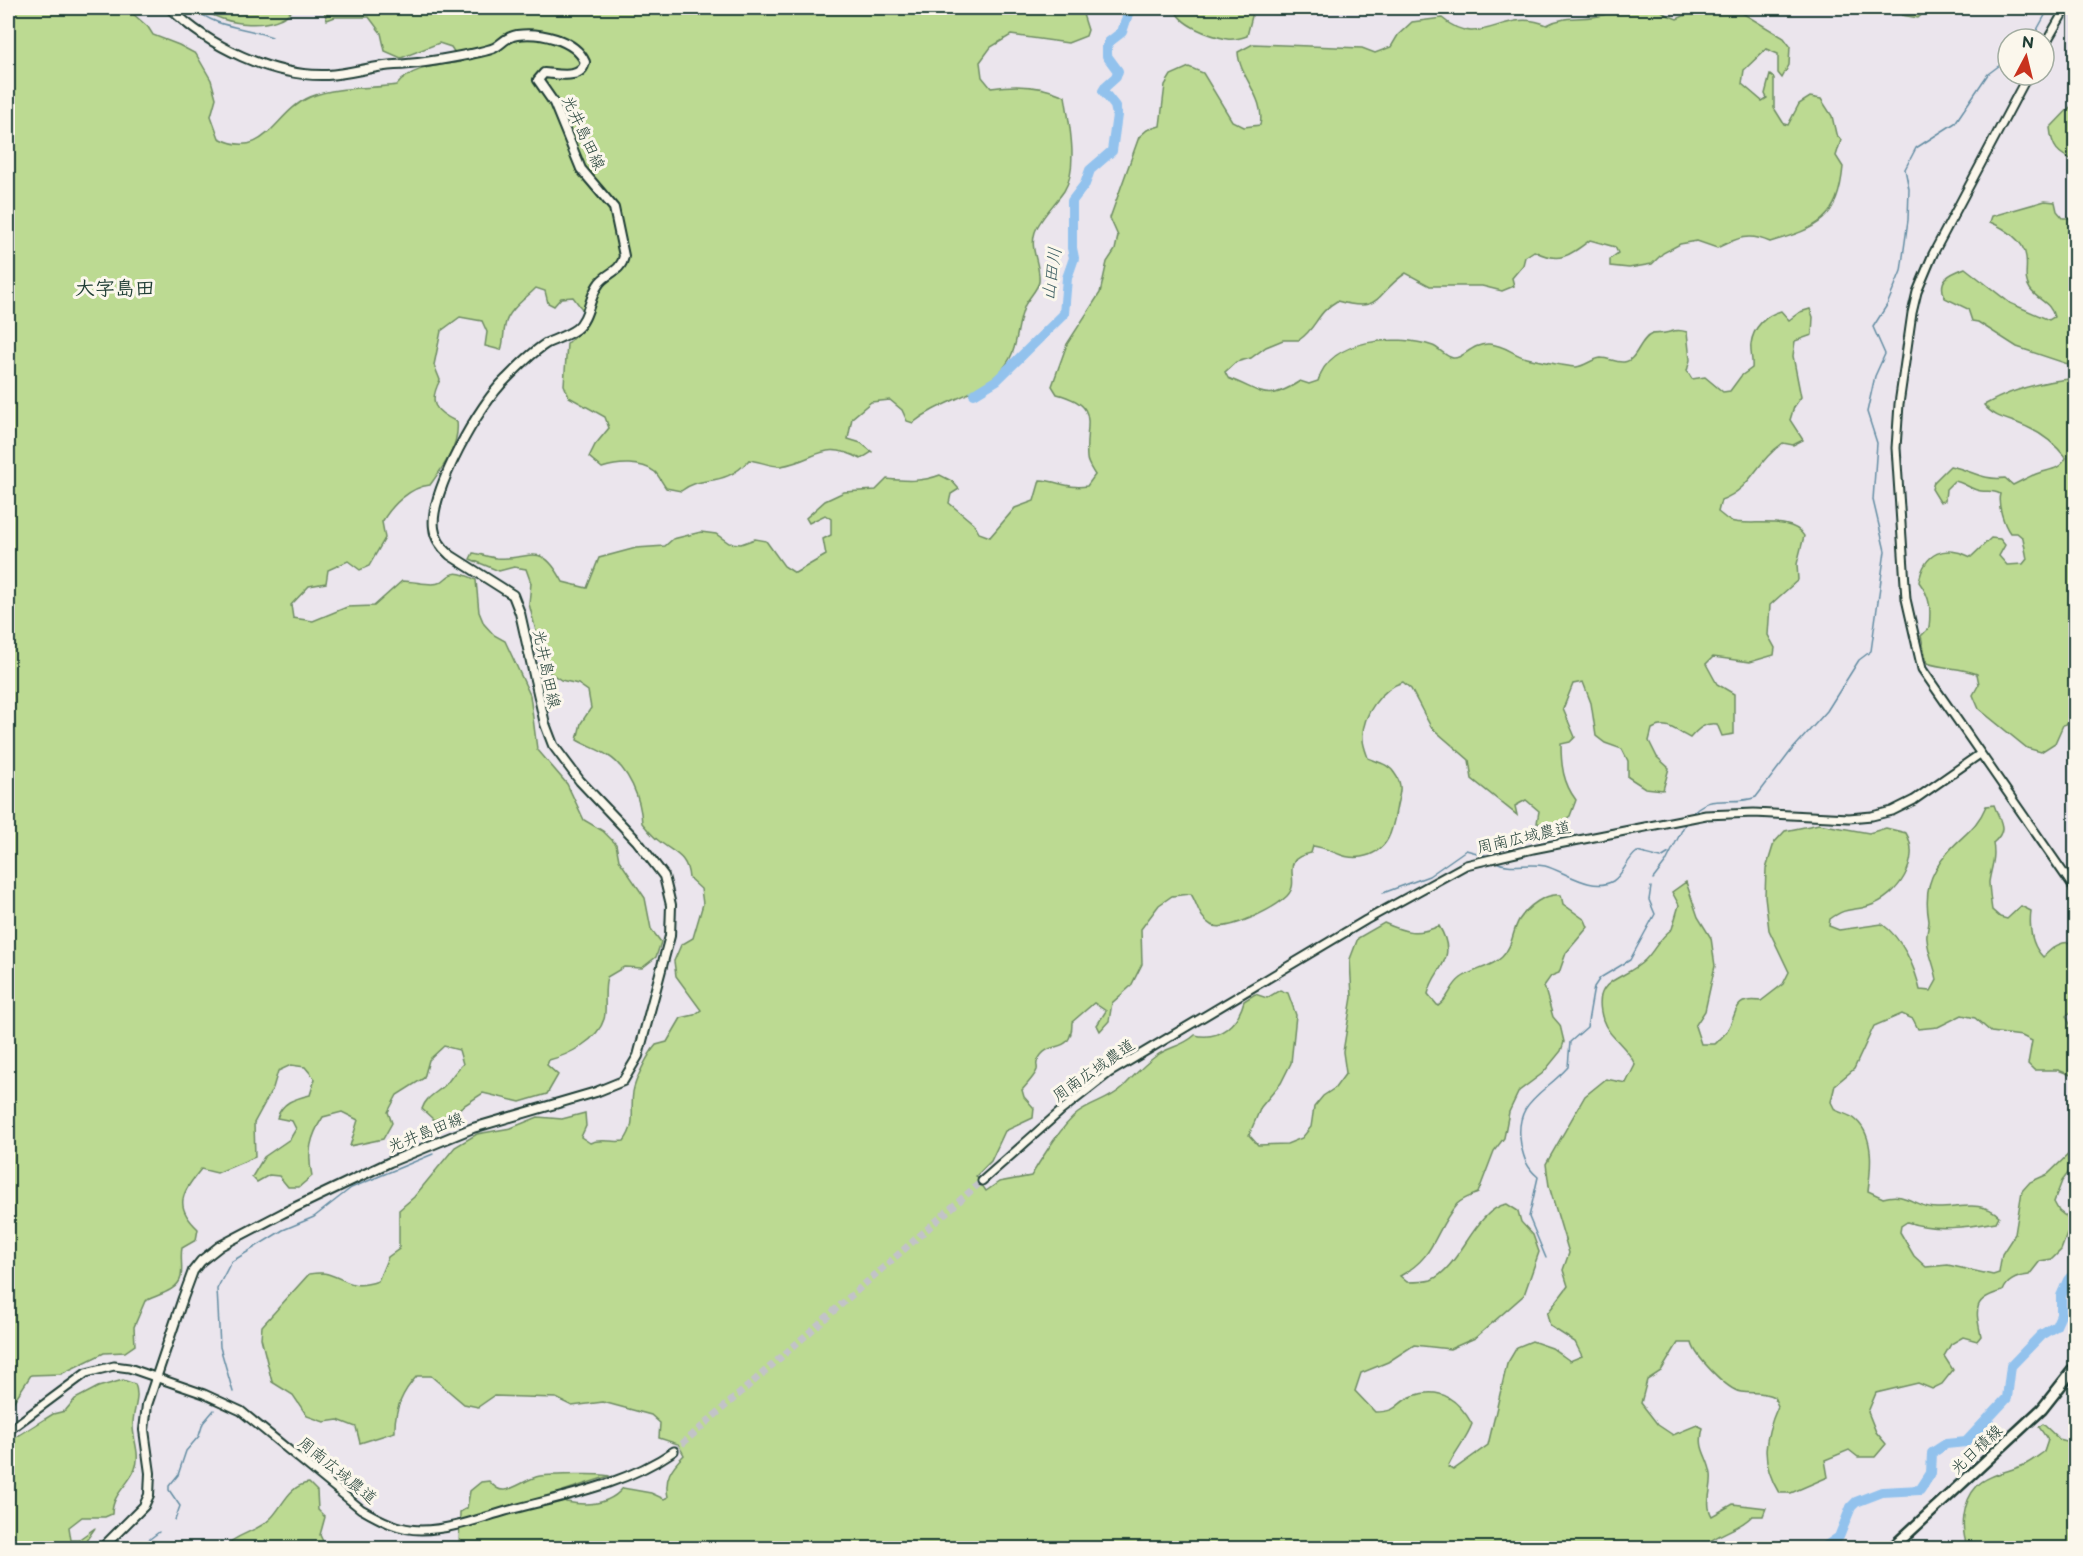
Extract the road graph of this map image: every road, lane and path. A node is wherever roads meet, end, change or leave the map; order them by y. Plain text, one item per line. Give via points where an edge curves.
1 (170, 8) edge
2 (2066, 8) edge
3 (2055, 27) edge
4 (2022, 87) edge
5 (1980, 754) junction
6 (2076, 891) edge
7 (982, 1181) tunnel mouth
8 (2076, 1366) edge
9 (157, 1377) junction
10 (8, 1431) edge
11 (674, 1451) tunnel mouth
12 (102, 1548) edge
13 (1892, 1548) edge

1 - 9 main road, 光井島田線 via 223,46 258,62 303,73 326,75 371,70 469,54 496,48 507,38 518,35 555,39 583,55 581,71 544,73 538,80 554,103 581,169 614,208 623,262 620,269 600,281 582,323 543,346 492,393 470,426 435,504 434,529 450,555 513,595 553,745 580,781 655,862 669,890 672,918 638,1056 623,1081 473,1128 390,1162 209,1253 193,1271
2 - 3 street
4 - 5 street via 1917,292 1897,435 1902,563 1917,654 1933,687
5 - 6 street
5 - 7 street, 周南広域農道 via 1914,800 1872,816 1754,813 1696,817 1466,865 1109,1073
8 - 13 main road, 光日積線 via 2042,1409
9 - 10 street, 周南広域農道 via 129,1368 100,1368
9 - 11 street, 周南広域農道 via 241,1411 361,1509 382,1521 420,1530 455,1526 597,1487 643,1470
9 - 12 main road, 光井島田線 via 147,1405 144,1430 149,1495 144,1506

